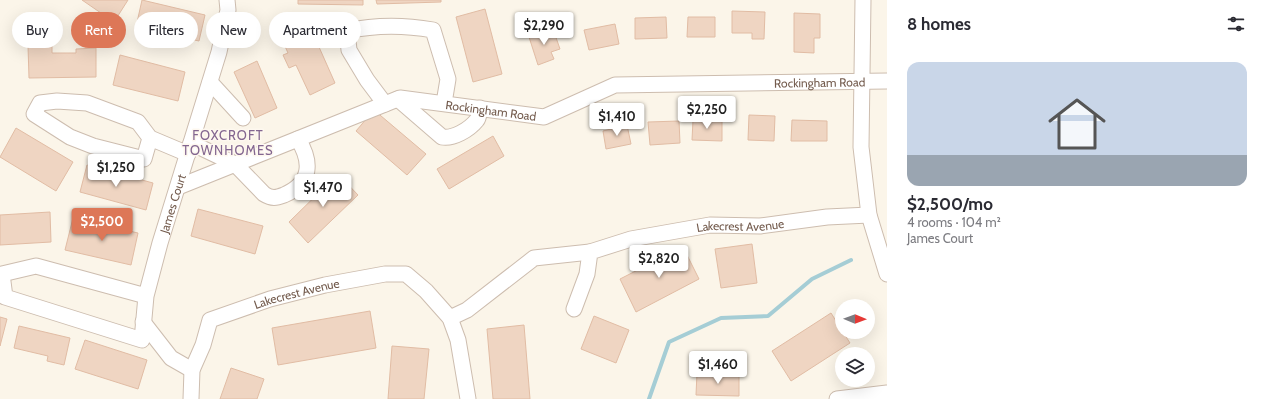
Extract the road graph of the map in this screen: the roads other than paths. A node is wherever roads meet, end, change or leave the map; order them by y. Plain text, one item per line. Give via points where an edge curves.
1 (226, 0) edge
2 (863, 0) edge
3 (887, 80) edge
4 (210, 82) junction
5 (862, 82) junction
6 (391, 101) junction
7 (444, 103) junction
8 (480, 108) junction
9 (243, 118) dead end
10 (150, 138) junction
11 (298, 138) junction
12 (189, 149) junction
13 (234, 164) junction
14 (178, 187) junction
15 (869, 215) junction
16 (590, 252) junction
17 (887, 274) edge
18 (146, 296) junction
19 (574, 309) dead end
20 (450, 318) junction
21 (143, 322) junction
22 (192, 370) junction
23 (887, 393) edge
24 (190, 399) edge
25 (468, 399) edge
26 (838, 399) edge

1 - 4 street, James Court via 228,10
2 - 5 street
3 - 5 street, Rockingham Road
4 - 9 street
4 - 12 street, James Court
5 - 8 street, Rockingham Road via 615,85 544,117
5 - 15 street via 861,147
6 - 7 street, Rockingham Road via 400,98
6 - 7 street via 367,80 349,50 347,31 365,27 418,27 433,30 448,79
6 - 8 street via 442,137 448,138 477,120
6 - 11 street, Rockingham Road
7 - 8 street, Rockingham Road
10 - 10 street via 138,122 87,103 40,102 34,114 70,136 93,146 144,159
10 - 12 street
11 - 13 street, Rockingham Road
11 - 13 street via 305,150 306,176 300,185 280,196 270,198 264,194
12 - 13 street
12 - 14 street, James Court
13 - 14 street, Rockingham Road
14 - 18 street, James Court
15 - 16 street, Lakecrest Avenue via 828,217 760,226 710,225 632,239
15 - 17 street
16 - 19 street via 587,274
16 - 20 street, Lakecrest Avenue via 534,258 467,310
18 - 21 street, James Court
18 - 21 street, James Court via 36,266 2,274 5,297 142,340
20 - 22 street, Lakecrest Avenue via 426,291 406,274 385,274 354,279 270,299 210,320
20 - 25 street, Lakecrest Avenue via 458,340
21 - 22 street via 171,358
22 - 24 street, Lakecrest Avenue
23 - 26 street

